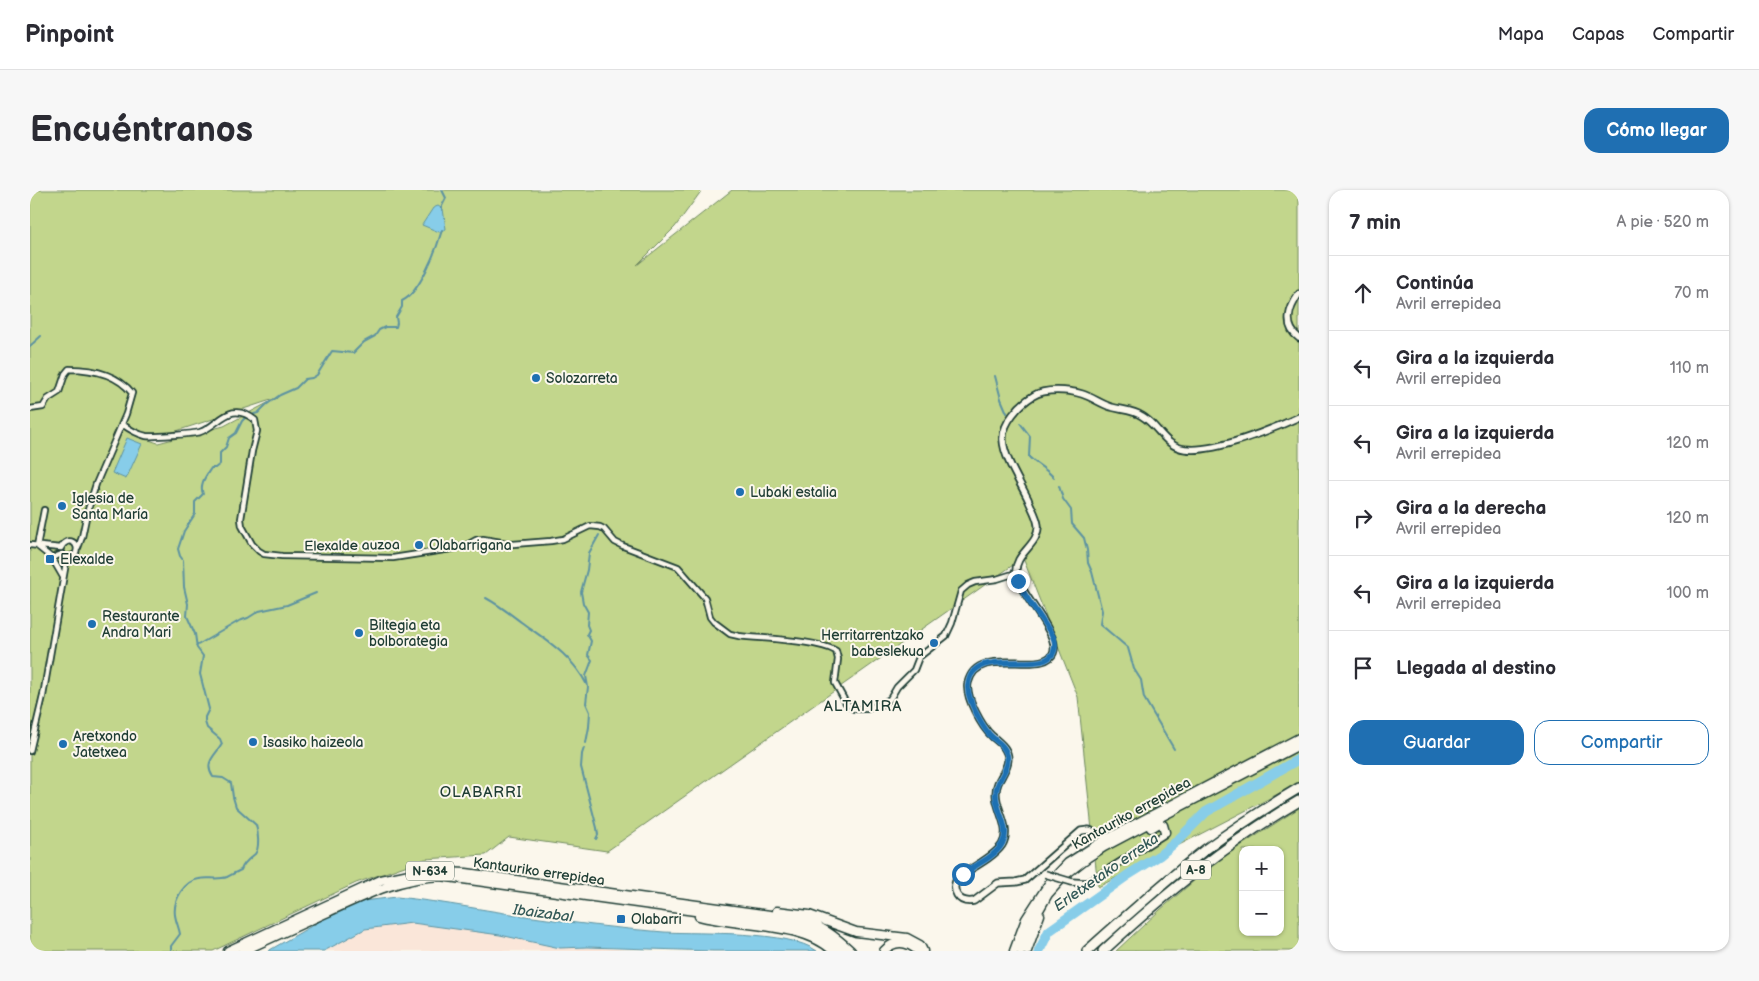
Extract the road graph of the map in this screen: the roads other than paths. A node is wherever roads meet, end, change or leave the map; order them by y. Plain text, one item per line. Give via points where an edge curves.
1 (1299, 294) edge
2 (1299, 338) edge
3 (30, 409) edge
4 (1299, 418) edge
5 (122, 424) junction
6 (44, 510) dead end
7 (30, 545) edge
8 (37, 546) junction
9 (61, 548) junction
10 (78, 548) junction
11 (62, 554) junction
12 (67, 557) junction
13 (52, 558) junction
14 (1016, 572) junction
15 (63, 577) junction
16 (1299, 738) edge
17 (1299, 745) edge
18 (30, 751) edge
19 (1299, 788) edge
20 (1299, 801) edge
21 (1174, 810) junction
22 (1093, 832) junction
23 (1165, 832) junction
24 (1109, 838) junction
25 (1095, 845) junction
26 (1104, 847) junction
27 (1036, 871) junction
28 (1048, 894) junction
29 (673, 908) junction
30 (735, 910) junction
31 (228, 951) edge
32 (244, 951) edge
33 (833, 951) edge
34 (842, 951) edge
35 (851, 951) edge
36 (884, 951) edge
37 (918, 951) edge
38 (923, 951) edge
39 (1014, 951) edge
40 (1021, 951) edge
41 (1027, 951) edge
42 (1087, 951) edge
43 (1103, 951) edge

1 - 2 street via 1289,319 1290,328
3 - 5 street via 43,407 58,392 67,369 78,369 112,376 128,388 132,393
4 - 14 street via 1211,447 1184,449 1170,443 1138,414 1105,405 1080,393 1052,391 1035,394 1015,412 1003,437 1038,522 1038,533 1018,562
5 - 10 street via 96,484
5 - 14 street, Elexalde auzoa via 141,435 154,436 203,431 224,415 233,413 255,420 257,432 241,519 244,533 264,554 393,558 451,549 483,539 513,544 551,541 590,526 600,527 615,542 678,567 700,591 714,622 730,634 820,645 836,651 835,683 854,709 865,709 890,699 896,687 914,670 919,657 946,636 961,591 975,582 990,581
6 - 8 street
7 - 8 street
8 - 9 street
8 - 13 street
9 - 10 street via 68,541 74,542
9 - 11 street
10 - 12 street via 75,555
11 - 12 street
11 - 13 street
12 - 15 street
13 - 15 street
14 - 27 street via 1022,589 1053,637 1054,649 1051,656 1040,661 986,664 970,678 968,692 976,713 1007,755 1008,763 996,793 1005,834 998,850 958,877 955,891 958,898 972,902 997,883 1022,881
15 - 18 street via 43,696
16 - 24 highway, Kantauriko errepidea
17 - 21 highway, Kantauriko errepidea
19 - 42 highway, A-8 via 1208,848
20 - 43 highway, A-8 via 1211,859 1154,904
21 - 23 highway
21 - 26 highway, Kantauriko errepidea
22 - 24 street
22 - 25 street
22 - 27 street via 1086,830 1076,834
23 - 26 highway via 1159,823 1114,847
23 - 27 street, bridge via 1086,883
24 - 25 highway, Kantauriko errepidea
25 - 39 highway, Kantauriko errepidea via 1068,863 1050,882 1026,919
26 - 28 highway, Kantauriko errepidea via 1066,875
28 - 40 highway, Kantauriko errepidea via 1031,924
28 - 41 highway
29 - 32 highway, N-634 via 441,876 421,877 362,896
29 - 33 highway via 715,920 795,931 817,939
29 - 34 highway, N-634 via 808,928
30 - 31 highway, Kantauriko errepidea / N-634 via 466,873 423,871 381,880
30 - 35 highway, Kantauriko errepidea / N-634 via 811,922 835,936
30 - 38 highway via 809,915 856,932 907,938 920,945
36 - 37 highway via 896,943 908,944

